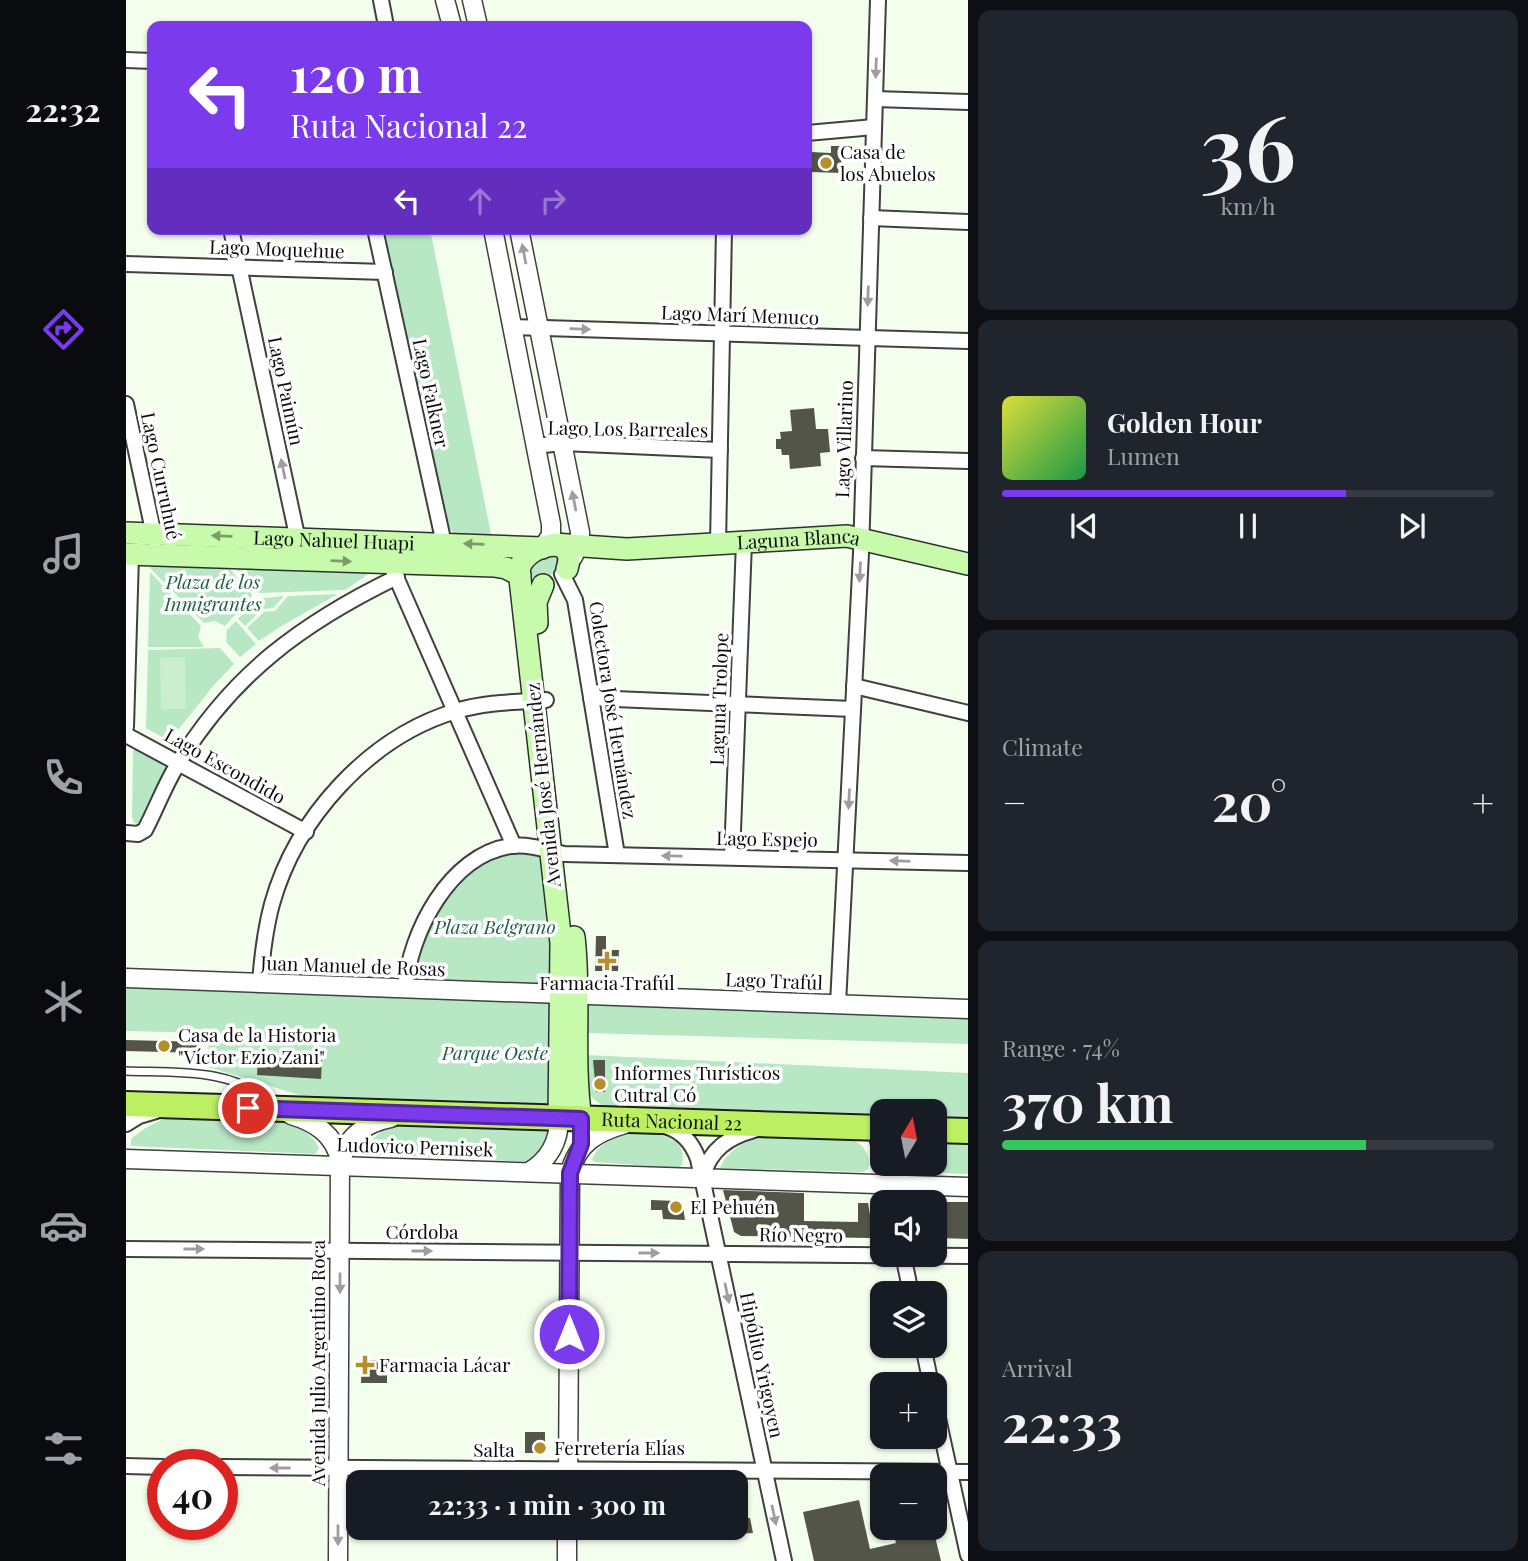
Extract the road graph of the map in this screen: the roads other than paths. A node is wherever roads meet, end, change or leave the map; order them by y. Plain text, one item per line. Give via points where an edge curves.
1 (381, 0) edge
2 (445, 0) edge
3 (472, 0) edge
4 (878, 0) edge
5 (385, 21) edge
6 (451, 21) edge
7 (477, 21) edge
8 (126, 60) edge
9 (147, 61) edge
10 (875, 99) junction
11 (968, 102) edge
12 (874, 127) junction
13 (812, 133) edge
14 (871, 218) junction
15 (968, 222) edge
16 (232, 235) edge
17 (376, 235) edge
18 (494, 235) edge
19 (520, 235) edge
20 (724, 235) edge
21 (126, 264) edge
22 (240, 267) junction
23 (385, 272) junction
24 (512, 327) junction
25 (539, 328) junction
26 (722, 334) junction
27 (867, 338) junction
28 (968, 341) edge
29 (126, 404) edge
30 (562, 443) junction
31 (535, 446) junction
32 (720, 450) junction
33 (863, 458) junction
34 (968, 461) edge
35 (126, 533) edge
36 (154, 533) junction
37 (297, 538) junction
38 (861, 538) junction
39 (389, 541) junction
40 (744, 542) junction
41 (444, 543) junction
42 (718, 544) junction
43 (547, 546) junction
44 (578, 547) junction
45 (627, 549) junction
46 (129, 554) edge
47 (159, 555) junction
48 (302, 560) junction
49 (968, 564) edge
50 (449, 565) junction
51 (393, 570) junction
52 (566, 570) junction
53 (520, 576) junction
54 (543, 586) junction
55 (854, 686) junction
56 (592, 698) junction
57 (540, 701) junction
58 (738, 704) junction
59 (853, 709) junction
60 (455, 711) junction
61 (968, 713) edge
62 (126, 727) edge
63 (126, 734) edge
64 (179, 763) junction
65 (306, 832) junction
66 (126, 834) edge
67 (514, 846) junction
68 (557, 852) junction
69 (617, 855) junction
70 (732, 857) junction
71 (846, 860) junction
72 (968, 863) edge
73 (126, 978) edge
74 (260, 983) junction
75 (405, 988) junction
76 (570, 994) junction
77 (838, 1004) junction
78 (968, 1009) edge
79 (126, 1071) edge
80 (126, 1104) edge
81 (181, 1106) junction
82 (271, 1109) junction
83 (408, 1114) junction
84 (570, 1119) junction
85 (641, 1121) junction
86 (126, 1124) edge
87 (770, 1125) junction
88 (870, 1128) edge
89 (947, 1130) edge
90 (968, 1131) edge
91 (580, 1150) junction
92 (126, 1159) edge
93 (340, 1166) junction
94 (529, 1172) junction
95 (570, 1173) junction
96 (702, 1178) junction
97 (968, 1187) edge
98 (929, 1190) edge
99 (870, 1191) edge
100 (126, 1249) edge
101 (340, 1250) junction
102 (569, 1252) junction
103 (718, 1253) junction
104 (870, 1255) edge
105 (947, 1256) edge
106 (968, 1256) edge
107 (945, 1449) edge
108 (126, 1466) edge
109 (147, 1467) edge
110 (238, 1467) edge
111 (338, 1468) junction
112 (396, 1470) edge
113 (568, 1470) edge
114 (748, 1472) edge
115 (765, 1472) junction
116 (950, 1472) junction
117 (968, 1472) edge
118 (567, 1540) edge
119 (968, 1555) edge
120 (338, 1561) edge
121 (567, 1561) edge
122 (784, 1561) edge

1 - 5 street
2 - 6 street
3 - 7 street
4 -> 10 street, Lago Villarino
8 - 9 street
10 - 11 street
10 - 12 street, Lago Villarino
12 - 13 street
12 - 14 street, Lago Villarino
14 - 15 street
14 -> 27 street, Lago Villarino
16 - 22 street, Lago Paimún
17 - 23 street, Lago Falkner
18 - 24 street
25 -> 19 street
20 - 26 street
21 - 22 street, Lago Moquehue
22 - 23 street, Lago Moquehue
37 -> 22 street, Lago Paimún
23 - 41 street, Lago Falkner
24 - 25 street, Lago Marí Menuco
24 - 31 street
25 -> 26 street, Lago Marí Menuco
25 - 30 street
26 - 27 street, Lago Marí Menuco
26 - 32 street
27 - 28 street, Lago Marí Menuco
27 - 33 street, Lago Villarino
29 - 36 street, Lago Curruhué
30 - 31 street, Lago Los Barreales
30 - 32 street, Lago Los Barreales
44 -> 30 street via 580,531
31 - 43 street via 551,528
32 - 42 street
33 - 34 street
33 - 38 street, Lago Villarino
35 - 36 main road, Lago Nahuel Huapi
37 -> 36 main road, Lago Nahuel Huapi
36 - 47 street, Lago Curruhué
37 - 39 main road, Lago Nahuel Huapi
37 - 48 street, Lago Paimún
38 - 40 main road, Laguna Blanca
38 - 49 main road, Laguna Blanca
38 -> 55 street, Lago Villarino
39 - 41 main road, Lago Nahuel Huapi
39 - 51 street
40 - 42 main road, Laguna Blanca
40 - 58 street, Laguna Trolope
43 -> 41 main road, Lago Nahuel Huapi
41 - 50 street, Lago Falkner
42 - 45 main road, Laguna Blanca
43 - 44 main road, Laguna Blanca
43 - 52 main road via 567,552
43 - 53 main road via 524,558
44 - 45 main road, Laguna Blanca
44 - 52 street
45 - 52 main road, Laguna Blanca
46 - 47 main road, Lago Nahuel Huapi
46 - 62 street
47 - 48 main road, Lago Nahuel Huapi
48 -> 51 main road, Lago Nahuel Huapi
50 - 51 main road, Lago Nahuel Huapi
50 - 53 main road, Lago Nahuel Huapi via 498,566
51 - 60 street
51 - 64 street via 266,657 223,701
52 - 54 main road
52 - 56 street, Colectora José Hernández
53 - 54 main road via 530,586
53 - 57 main road, Avenida José Hernández
54 - 57 main road, Avenida José Hernández via 535,606
55 - 59 street, Lago Villarino
55 - 61 street
56 - 58 street
56 - 69 street, Colectora José Hernández
57 - 60 street
57 - 68 main road, Avenida José Hernández
58 - 59 street
58 - 70 street, Laguna Trolope
59 -> 71 street, Lago Villarino
60 - 65 street via 415,728 374,755 330,797
60 - 67 street
63 - 64 street, Lago Escondido
64 - 65 street, Lago Escondido
64 - 66 street via 145,830
65 - 74 street via 272,903
67 - 68 street, Lago Espejo
67 - 75 street via 474,863 442,894 414,944
68 - 69 street, Lago Espejo
68 - 76 main road, Avenida José Hernández via 576,959
70 -> 69 street, Lago Espejo
70 - 71 street, Lago Espejo
72 -> 71 street, Lago Espejo
71 - 77 street, Lago Villarino
73 - 74 street, Juan Manuel de Rosas
74 - 75 street, Juan Manuel de Rosas
75 - 76 street, Juan Manuel de Rosas
76 - 77 street, Lago Trafúl
76 - 84 main road, Avenida José Hernández via 576,1075
77 - 78 street, Lago Trafúl
79 - 82 lane via 226,1079 255,1090
80 - 81 highway, Ruta Nacional 22
81 - 82 highway, Ruta Nacional 22
81 - 86 street
82 - 83 highway, Ruta Nacional 22
82 - 93 street, Avenida Julio Argentino Roca via 320,1127 335,1144
83 - 84 highway, Ruta Nacional 22
83 - 93 street, Avenida Julio Argentino Roca via 380,1120 359,1131 345,1149
84 - 85 highway, Ruta Nacional 22
84 - 91 street via 582,1140
84 - 94 street via 544,1160
85 - 87 highway, Ruta Nacional 22
85 - 91 street via 601,1132
85 - 96 street, Hipólito Yrigoyen via 669,1127 685,1137 696,1154
87 - 88 highway, Ruta Nacional 22
87 - 96 street via 724,1142 709,1159
89 - 90 highway
91 - 95 street
92 - 93 street, Ludovico Pernisek
93 - 94 street, Ludovico Pernisek
93 - 101 street, Avenida Julio Argentino Roca
94 - 95 street, Ludovico Pernisek
95 - 96 street, Ludovico Pernisek
95 - 102 street
96 - 99 street, Ludovico Pernisek
96 - 103 street, Hipólito Yrigoyen
97 - 98 street, Ludovico Pernisek
100 -> 101 street, Córdoba
101 -> 102 street, Córdoba
101 -> 111 street, Avenida Julio Argentino Roca
102 -> 103 street, Córdoba
102 - 113 street
103 - 104 street, Río Negro
103 -> 115 street, Hipólito Yrigoyen
105 - 106 street, Río Negro
107 - 116 street
108 - 109 street
111 -> 110 street, Salta
111 - 112 street, Salta
111 -> 120 street, Avenida Julio Argentino Roca
114 - 115 street, Salta
115 - 116 street, Salta
115 -> 122 street, Hipólito Yrigoyen
116 - 117 street, Salta
116 - 119 street
118 - 121 street

